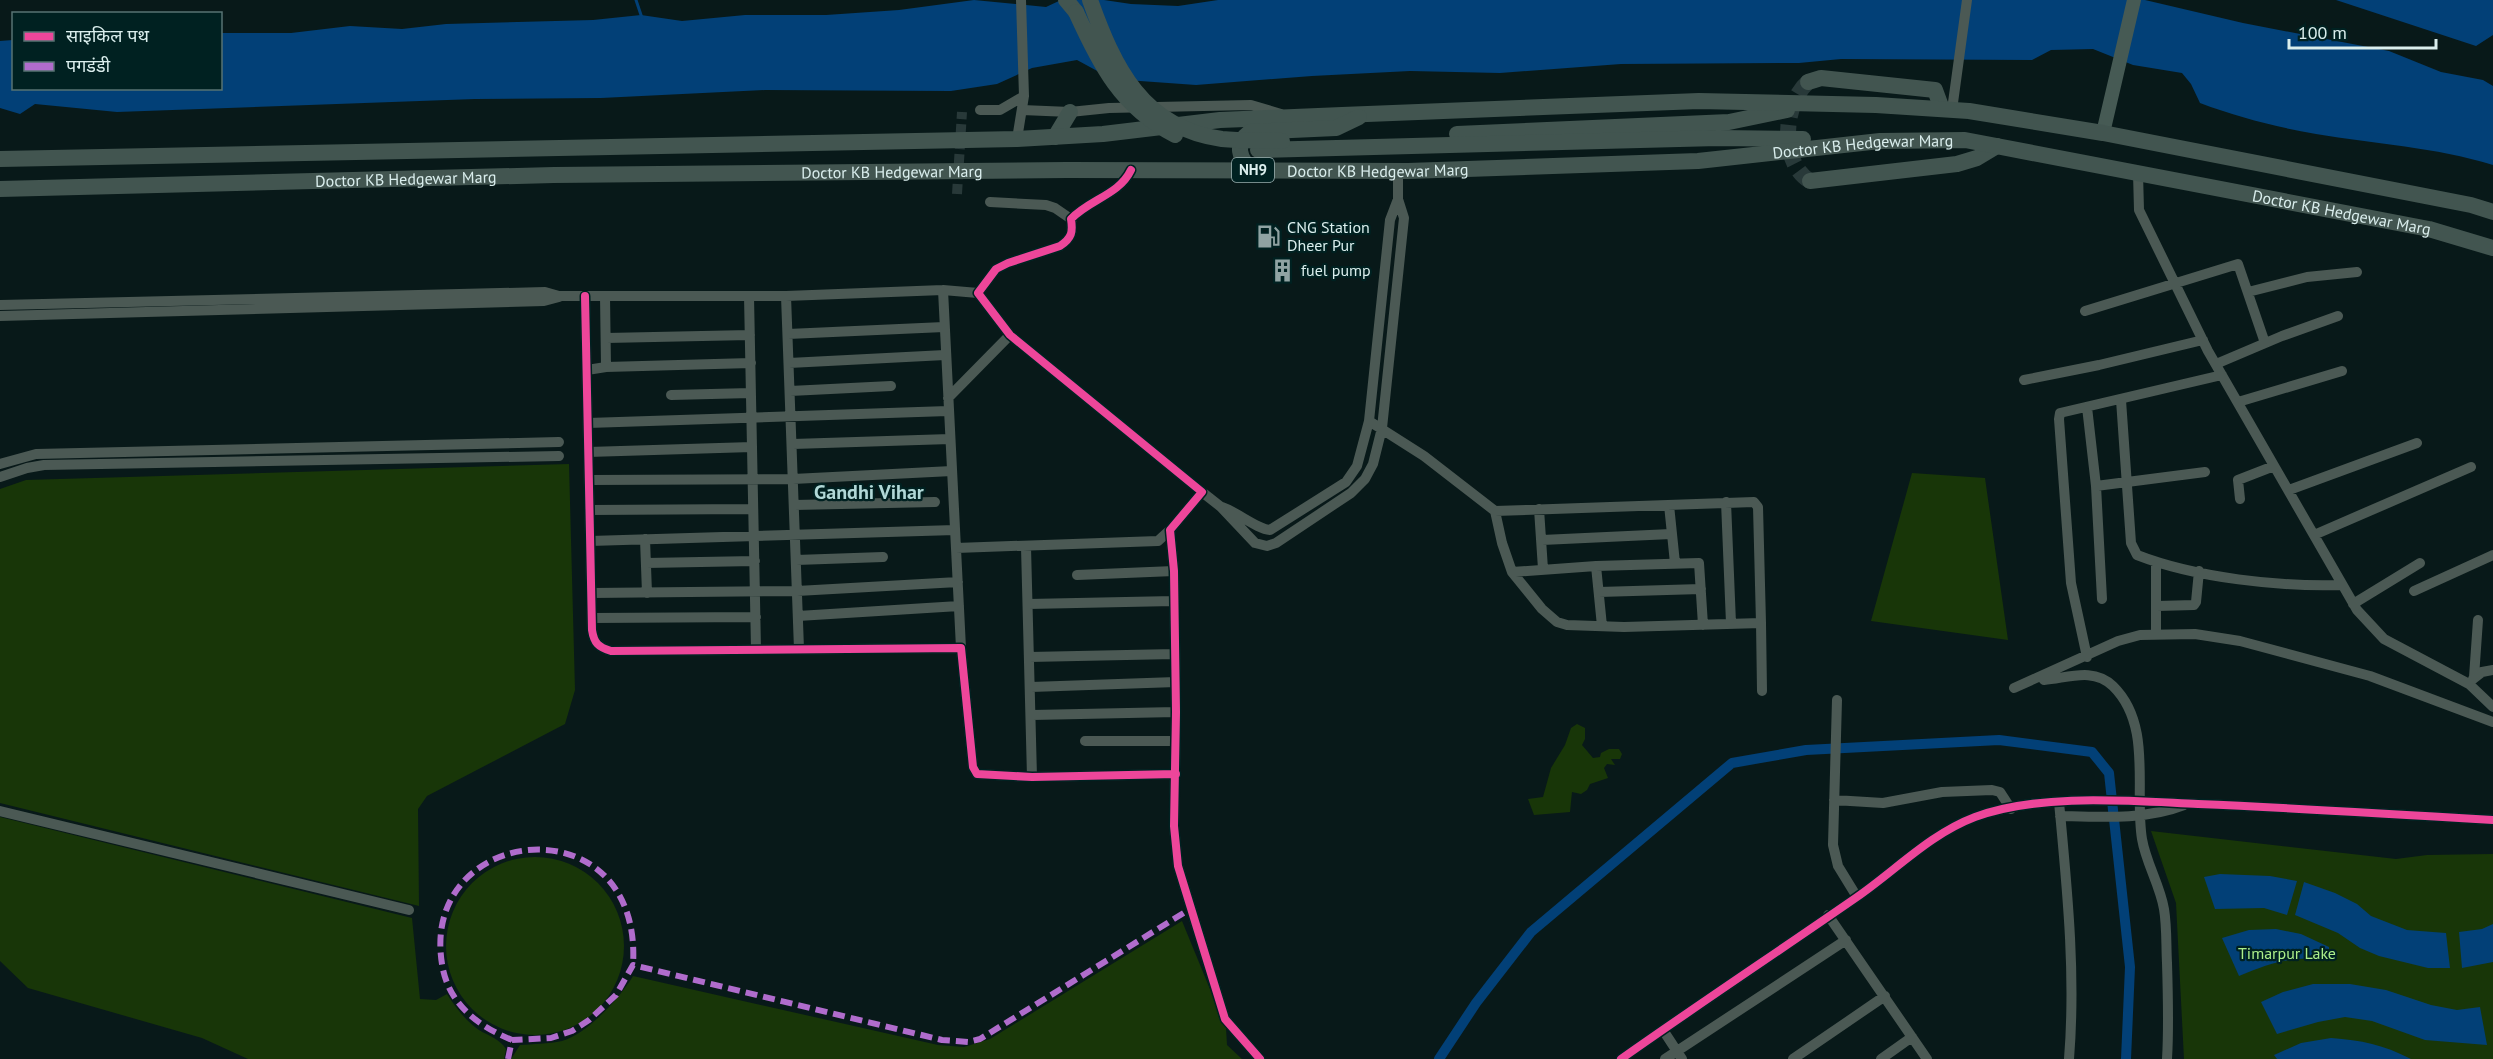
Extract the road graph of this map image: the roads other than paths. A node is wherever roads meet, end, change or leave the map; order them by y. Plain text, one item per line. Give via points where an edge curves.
1 (1021, 0) edge
2 (1090, 0) edge
3 (1967, 0) edge
4 (2134, 0) edge
5 (1072, 4) edge
6 (1808, 82) dead end
7 (1024, 96) junction
8 (1815, 104) junction
9 (980, 110) dead end
10 (1022, 110) junction
11 (1947, 110) junction
12 (1070, 112) junction
13 (1366, 114) junction
14 (1294, 117) junction
15 (1690, 131) junction
16 (2103, 134) junction
17 (1055, 137) junction
18 (1017, 139) junction
19 (1880, 141) junction
20 (1997, 146) junction
21 (0, 159) edge
22 (1131, 170) junction
23 (1252, 170) junction
24 (1398, 171) junction
25 (2138, 173) junction
26 (1810, 181) dead end
27 (0, 189) edge
28 (1398, 199) junction
29 (990, 202) dead end
30 (2493, 212) edge
31 (1071, 219) junction
32 (2493, 248) edge
33 (2357, 272) dead end
34 (2175, 284) junction
35 (943, 290) junction
36 (2248, 292) junction
37 (978, 293) junction
38 (559, 296) junction
39 (585, 296) junction
40 (604, 296) junction
41 (749, 296) junction
42 (786, 296) junction
43 (0, 305) edge
44 (2085, 311) dead end
45 (0, 316) edge
46 (2338, 316) dead end
47 (944, 327) junction
48 (788, 334) junction
49 (750, 335) junction
50 (1010, 335) junction
51 (606, 338) junction
52 (2203, 340) junction
53 (2265, 343) junction
54 (945, 355) junction
55 (751, 363) junction
56 (789, 363) junction
57 (2216, 364) junction
58 (606, 367) junction
59 (587, 370) junction
60 (2342, 371) dead end
61 (2222, 375) junction
62 (2024, 380) dead end
63 (891, 386) dead end
64 (790, 391) junction
65 (751, 393) junction
66 (671, 394) dead end
67 (948, 398) junction
68 (2121, 400) junction
69 (2238, 402) junction
70 (2087, 407) junction
71 (948, 411) junction
72 (752, 417) junction
73 (791, 417) junction
74 (1370, 421) junction
75 (588, 423) junction
76 (1382, 428) junction
77 (950, 440) junction
78 (559, 442) dead end
79 (2417, 442) dead end
80 (793, 444) junction
81 (752, 447) junction
82 (588, 452) junction
83 (559, 456) dead end
84 (0, 464) edge
85 (2274, 466) junction
86 (2470, 467) dead end
87 (952, 471) junction
88 (2205, 472) dead end
89 (0, 477) edge
90 (753, 479) junction
91 (793, 479) junction
92 (589, 480) junction
93 (2128, 483) junction
94 (2096, 486) junction
95 (2289, 490) junction
96 (1202, 492) junction
97 (2240, 499) dead end
98 (935, 502) dead end
99 (1726, 502) junction
100 (794, 505) junction
101 (1669, 505) junction
102 (1221, 507) junction
103 (753, 509) junction
104 (1539, 509) junction
105 (590, 510) junction
106 (1495, 511) junction
107 (955, 530) junction
108 (1170, 530) junction
109 (1671, 534) junction
110 (795, 535) junction
111 (2314, 535) junction
112 (754, 536) junction
113 (645, 539) junction
114 (1542, 540) junction
115 (590, 541) junction
116 (1026, 547) junction
117 (956, 549) junction
118 (2493, 555) edge
119 (883, 557) dead end
120 (796, 560) junction
121 (754, 561) junction
122 (2156, 562) junction
123 (646, 563) junction
124 (1675, 563) junction
125 (2420, 563) dead end
126 (1596, 566) junction
127 (1543, 569) junction
128 (1174, 571) junction
129 (2199, 571) junction
130 (1512, 572) junction
131 (1077, 575) dead end
132 (958, 582) junction
133 (2342, 585) junction
134 (1701, 589) junction
135 (755, 591) junction
136 (797, 591) junction
137 (2414, 591) dead end
138 (1599, 592) junction
139 (591, 593) junction
140 (647, 593) junction
141 (2102, 599) dead end
142 (1174, 601) junction
143 (1028, 604) junction
144 (2353, 604) junction
145 (959, 606) junction
146 (2157, 606) junction
147 (756, 616) junction
148 (798, 616) junction
149 (592, 618) junction
150 (2478, 620) dead end
151 (1731, 623) junction
152 (1761, 623) junction
153 (1703, 625) junction
154 (1602, 626) junction
155 (2156, 633) junction
156 (961, 648) junction
157 (799, 649) junction
158 (756, 650) junction
159 (1175, 654) junction
160 (1029, 657) junction
161 (2087, 657) junction
162 (2493, 670) edge
163 (2038, 679) junction
164 (2472, 680) junction
165 (1176, 682) junction
166 (1031, 687) junction
167 (2014, 688) dead end
168 (1762, 691) dead end
169 (1838, 700) dead end
170 (2493, 707) edge
171 (1176, 712) junction
172 (1032, 716) junction
173 (2493, 722) edge
174 (1085, 741) dead end
175 (1175, 741) junction
176 (1176, 774) junction
177 (1032, 777) junction
178 (1834, 797) junction
179 (2058, 802) junction
180 (2139, 802) junction
181 (2188, 804) junction
182 (2011, 809) junction
183 (0, 812) edge
184 (2060, 816) junction
185 (2135, 816) junction
186 (2493, 820) edge
187 (1857, 897) junction
188 (409, 910) dead end
189 (1828, 915) junction
190 (1846, 940) junction
191 (1885, 996) junction
192 (1663, 1030) junction
193 (1912, 1037) junction
194 (1680, 1055) edge
195 (1260, 1059) edge
196 (1621, 1059) edge
197 (1665, 1059) edge
198 (1793, 1059) edge
199 (1881, 1059) edge
200 (1927, 1059) edge
201 (2069, 1059) edge
202 (2167, 1059) edge

1 - 7 street
2 - 15 highway, bridge via 1113,59 1148,106 1183,127 1222,139 1282,141
3 - 11 street via 1956,81
4 - 16 main road
5 - 15 highway, bridge via 1100,64 1133,107 1155,125 1206,146 1258,150
6 - 11 highway via 1821,78 1935,90
7 - 9 street via 1000,110
7 - 10 street
8 - 11 highway, Doctor KB Hedgewar Marg
8 - 13 highway, Doctor KB Hedgewar Marg via 1699,101
8 - 15 highway
10 - 12 street
10 - 18 street
11 - 16 highway, Doctor KB Hedgewar Marg
12 - 14 street via 1251,105
12 - 17 highway
13 - 14 highway, Doctor KB Hedgewar Marg
13 - 23 highway via 1336,128 1250,132 1243,137 1240,154
14 - 17 highway, Doctor KB Hedgewar Marg via 1220,120
15 - 19 highway
16 - 30 highway, Doctor KB Hedgewar Marg
17 - 18 highway, Doctor KB Hedgewar Marg
18 - 21 highway, Doctor KB Hedgewar Marg
19 - 20 highway, Doctor KB Hedgewar Marg / NH9 via 1965,140
19 - 24 highway, Doctor KB Hedgewar Marg / NH9 via 1698,161
20 - 25 highway, Doctor KB Hedgewar Marg / NH9
20 - 26 highway via 1957,164
22 - 23 highway, Doctor KB Hedgewar Marg / NH9
22 - 27 highway, Doctor KB Hedgewar Marg / NH9 via 554,175
22 - 31 street via 1123,184
23 - 24 highway, Doctor KB Hedgewar Marg / NH9
24 - 28 street
25 - 32 highway, Doctor KB Hedgewar Marg / NH9 via 2429,229
25 - 34 street via 2139,210
28 - 74 street via 1390,220
28 - 76 street via 1404,218
29 - 31 street via 1046,205
31 - 37 street via 1072,235 1067,241 996,269
33 - 36 street via 2307,278
34 - 36 street via 2238,264
34 - 44 street
34 - 52 street
35 - 37 street
35 - 42 street
35 - 47 street
36 - 53 street
37 - 50 street
38 - 39 street
38 - 43 street via 545,292
38 - 45 street via 544,301
39 - 40 street
39 - 59 street
40 - 41 street
40 - 51 street
41 - 42 street
41 - 49 street
42 - 48 street
46 - 53 street
47 - 48 street
47 - 54 street
48 - 56 street
49 - 51 street
49 - 55 street
50 - 67 street
50 - 96 street
51 - 58 street
52 - 57 street
52 - 62 street
53 - 57 street
54 - 56 street
54 - 67 street
55 - 58 street
55 - 65 street
56 - 64 street
57 - 61 street
58 - 59 street
59 - 75 street
60 - 69 street
61 - 68 street
61 - 69 street
63 - 64 street
64 - 73 street
65 - 66 street
65 - 72 street
67 - 71 street
68 - 70 street
68 - 93 street
69 - 85 street
70 - 94 street
70 - 161 street via 2063,411 2059,419 2071,582
71 - 73 street
71 - 77 street
72 - 73 street
72 - 75 street
72 - 81 street
73 - 80 street
74 - 76 street
74 - 102 street via 1357,466 1346,482 1276,528 1265,530
75 - 82 street
76 - 102 street via 1373,464 1365,478 1351,493 1276,543 1255,543
76 - 106 street
77 - 80 street
77 - 87 street
78 - 84 street via 36,454
79 - 95 street
80 - 91 street
81 - 82 street
81 - 90 street
82 - 92 street
83 - 89 street via 44,465
85 - 95 street
85 - 97 street via 2238,480
86 - 111 street
87 - 91 street
87 - 107 street
88 - 93 street
90 - 91 street
90 - 92 street
90 - 103 street
91 - 100 street
92 - 105 street
93 - 94 street
93 - 122 street via 2133,550
94 - 141 street
95 - 111 street
96 - 102 street
96 - 108 street
98 - 100 street
99 - 101 street
99 - 151 street
99 - 152 street via 1754,502 1758,507
100 - 110 street
101 - 104 street
101 - 109 street
103 - 105 street
103 - 112 street
104 - 106 street
104 - 114 street
105 - 115 street
106 - 130 street
107 - 110 street
107 - 117 street
108 - 116 street via 1158,541
108 - 128 street
109 - 114 street
109 - 124 street
110 - 112 street
110 - 120 street
111 - 133 street
112 - 113 street
112 - 121 street
113 - 115 street
113 - 123 street
114 - 127 street
115 - 139 street
116 - 117 street
116 - 143 street
117 - 132 street
118 - 137 street
119 - 120 street
120 - 136 street
121 - 123 street
121 - 135 street
122 - 129 street
122 - 146 street
123 - 140 street
124 - 126 street
124 - 134 street via 1699,563
125 - 144 street
126 - 127 street
126 - 138 street
127 - 130 street
128 - 131 street
128 - 142 street
129 - 133 street via 2303,586
129 - 146 street via 2194,605
130 - 154 street via 1557,622
132 - 136 street
132 - 145 street
133 - 144 street
134 - 138 street
134 - 153 street
135 - 136 street
135 - 140 street
135 - 147 street
136 - 148 street
138 - 154 street
139 - 140 street
139 - 149 street
142 - 143 street
142 - 159 street
143 - 160 street
144 - 164 street via 2384,639
145 - 148 street
145 - 156 street
146 - 155 street
147 - 149 street
147 - 158 street
148 - 157 street
149 - 158 street via 598,647 611,651
150 - 164 street
151 - 152 street
151 - 153 street
152 - 168 street
153 - 154 street
155 - 161 street via 2118,641
155 - 173 street via 2240,641 2370,676
156 - 157 street
156 - 177 street via 974,771 980,775
157 - 158 street
159 - 160 street
159 - 165 street
160 - 166 street
161 - 163 street
162 - 164 street
163 - 167 street
163 - 180 street via 2087,674 2111,684 2121,695 2138,748
164 - 170 street
165 - 166 street
165 - 171 street
166 - 172 street
169 - 178 street
171 - 172 street
171 - 175 street
172 - 177 street
174 - 175 street
175 - 176 street
176 - 177 street
176 - 195 street via 1174,844 1190,909 1225,1019
178 - 182 street via 1882,802 1942,792 1992,790 2000,792
178 - 187 street via 1834,856
179 - 180 street
179 - 182 street
179 - 184 street
180 - 181 street
180 - 185 street
181 - 185 street
181 - 186 street
182 - 187 street via 1957,826 1925,845
183 - 188 street
184 - 185 street
184 - 201 street via 2071,942
185 - 202 street via 2164,908
187 - 189 street
189 - 190 street
189 - 192 street
190 - 191 street
190 - 194 street
191 - 193 street
191 - 198 street
192 - 194 street
192 - 196 street
193 - 199 street
193 - 200 street
194 - 197 street

